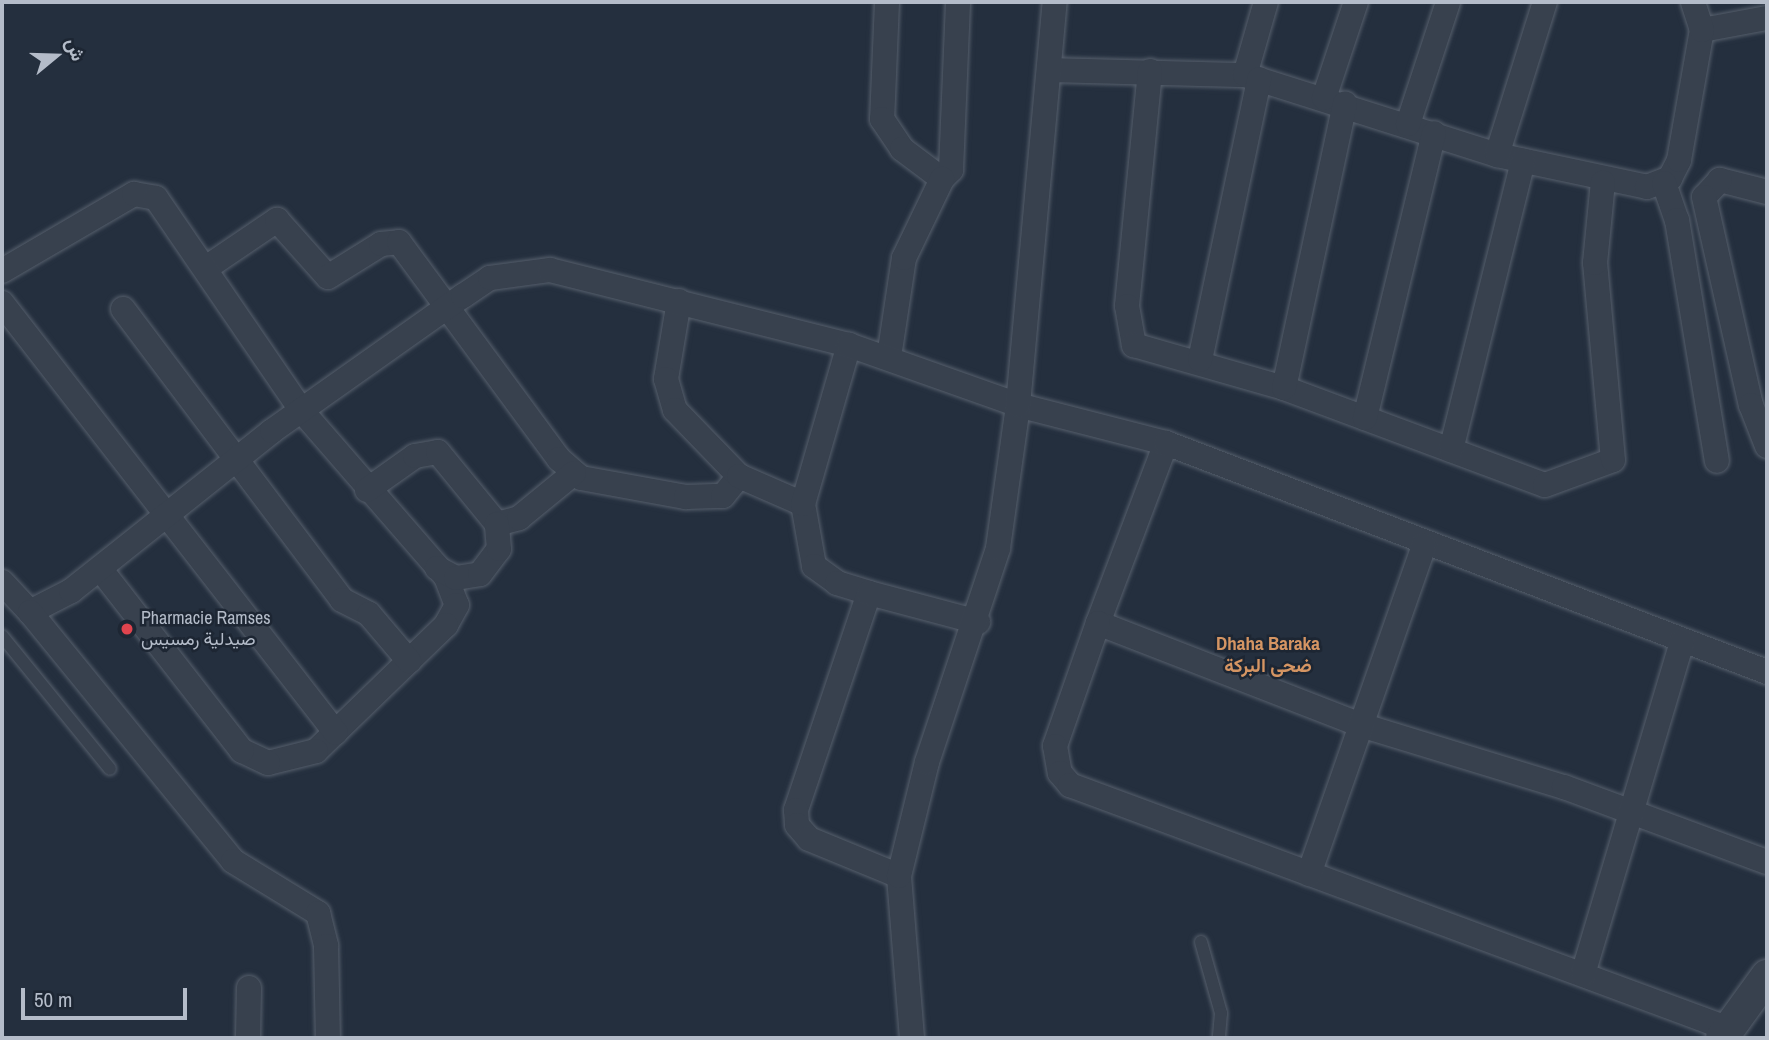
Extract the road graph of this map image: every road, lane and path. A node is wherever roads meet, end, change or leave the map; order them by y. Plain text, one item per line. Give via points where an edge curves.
1 (887, 2) edge
2 (958, 2) edge
3 (1055, 2) edge
4 (1266, 2) edge
5 (1356, 2) edge
6 (1448, 2) edge
7 (1545, 2) edge
8 (1693, 2) edge
9 (1767, 18) edge
10 (1702, 30) junction
11 (1051, 70) junction
12 (1150, 71) junction
13 (1252, 77) junction
14 (1335, 100) junction
15 (1408, 124) junction
16 (1434, 133) junction
17 (1497, 155) junction
18 (1523, 161) junction
19 (942, 180) junction
20 (1603, 182) junction
21 (1664, 183) junction
22 (1767, 192) edge
23 (206, 268) junction
24 (2, 271) edge
25 (679, 301) junction
26 (2, 303) edge
27 (445, 308) junction
28 (123, 309) dead end
29 (849, 345) junction
30 (889, 357) junction
31 (1200, 360) junction
32 (1284, 388) junction
33 (1018, 405) junction
34 (301, 410) junction
35 (1365, 418) junction
36 (1166, 443) junction
37 (1767, 446) edge
38 (1451, 450) junction
39 (239, 459) junction
40 (1717, 461) dead end
41 (574, 472) junction
42 (739, 476) junction
43 (367, 490) junction
44 (803, 504) junction
45 (168, 519) junction
46 (497, 524) junction
47 (1424, 545) junction
48 (436, 568) junction
49 (101, 570) junction
50 (2, 582) edge
51 (869, 593) junction
52 (30, 612) junction
53 (978, 622) junction
54 (1098, 623) junction
55 (2, 636) edge
56 (1682, 640) junction
57 (409, 661) junction
58 (1767, 672) edge
59 (1364, 726) junction
60 (336, 733) junction
61 (110, 769) dead end
62 (1633, 811) junction
63 (1767, 862) edge
64 (1309, 874) junction
65 (900, 876) junction
66 (1200, 942) dead end
67 (1583, 974) junction
68 (1767, 976) edge
69 (249, 988) dead end
70 (1726, 1033) edge
71 (248, 1038) edge
72 (328, 1038) edge
73 (912, 1038) edge
74 (1219, 1038) edge

1 - 19 street via 882,120 902,149
2 - 19 street via 951,170
3 - 11 street
4 - 13 street
5 - 14 street
6 - 15 street
7 - 17 street
8 - 10 street
9 - 10 street
10 - 21 street via 1679,160
11 - 12 street
11 - 33 street
12 - 13 street
12 - 31 street via 1127,321 1133,345
13 - 14 street
13 - 31 street
14 - 15 street
14 - 32 street
15 - 16 street
16 - 17 street
16 - 35 street
17 - 18 street
18 - 20 street
18 - 38 street
19 - 30 street via 904,258
20 - 21 street
20 - 38 street via 1595,262 1613,460 1545,485
21 - 40 street via 1677,220
22 - 37 street via 1720,180 1704,197 1751,405
23 - 24 street via 156,198 134,194
23 - 27 street via 277,220 328,277 381,244 399,242
23 - 34 street
25 - 27 street via 550,270 522,270 491,278
25 - 29 street
25 - 42 street via 667,393
26 - 45 street
27 - 34 street
27 - 41 street
28 - 39 street
29 - 30 street
29 - 44 street
30 - 33 street
31 - 32 street
32 - 35 street
33 - 36 street
33 - 53 street via 998,548
34 - 39 street
34 - 43 street
35 - 38 street
36 - 47 street
36 - 54 street
39 - 45 street
39 - 57 street via 342,600 369,614
41 - 42 street via 686,497 723,496
41 - 46 street via 519,518
42 - 44 street
43 - 46 street via 415,456 438,452
43 - 48 street
44 - 51 street via 814,566 837,583
45 - 49 street
45 - 60 street
46 - 48 street via 499,549 480,573 456,578
47 - 56 street
47 - 59 street
48 - 57 street via 452,587 456,611
49 - 52 street
49 - 60 street via 242,751 279,763 305,757
50 - 52 street
51 - 53 street
51 - 65 street via 795,818 808,839
52 - 72 street via 233,861 318,913 326,946
53 - 65 street via 927,762
54 - 59 street
54 - 64 street via 1055,746 1060,773 1098,800
55 - 61 lane
56 - 58 street
56 - 62 street
57 - 60 street
59 - 62 street
59 - 64 street
62 - 63 street
62 - 67 street
64 - 67 street
65 - 73 street
66 - 74 lane via 1221,1013
67 - 70 street
68 - 70 street
69 - 71 street

